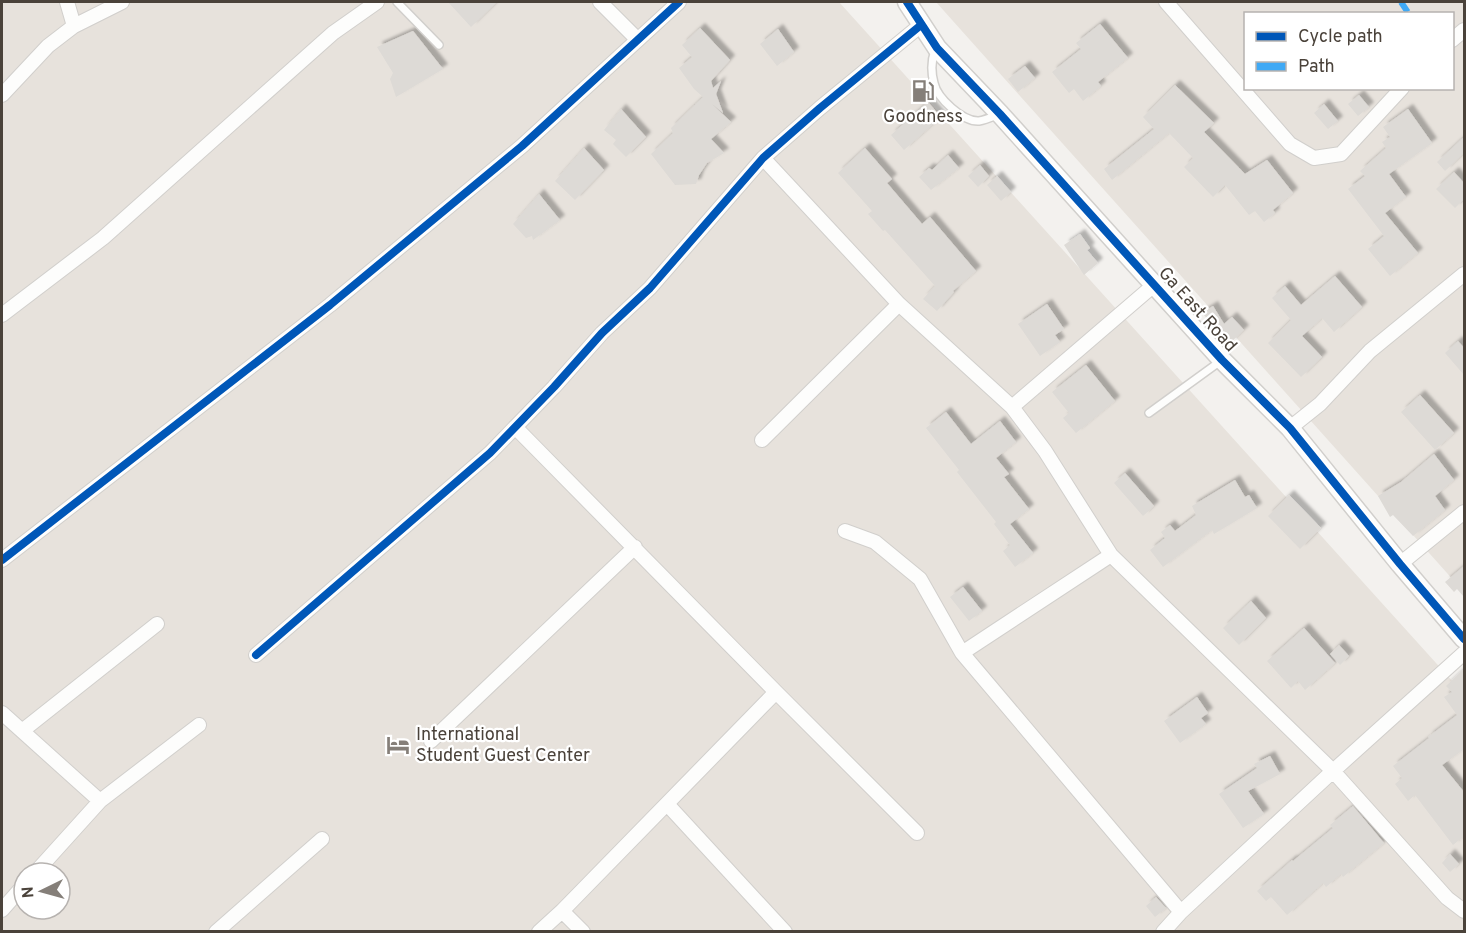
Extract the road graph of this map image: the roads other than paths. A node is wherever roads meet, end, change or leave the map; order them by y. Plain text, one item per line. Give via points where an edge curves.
1 (67, 2) edge
2 (122, 2) edge
3 (376, 2) edge
4 (397, 2) edge
5 (600, 2) edge
6 (679, 2) edge
7 (908, 2) edge
8 (1166, 2) edge
9 (74, 26) junction
10 (921, 26) junction
11 (637, 39) junction
12 (439, 45) dead end
13 (936, 48) junction
14 (1400, 90) edge
15 (2, 95) edge
16 (1000, 114) junction
17 (763, 158) junction
18 (1464, 274) edge
19 (1154, 285) junction
20 (899, 304) junction
21 (2, 315) edge
22 (1221, 360) junction
23 (1012, 407) junction
24 (1149, 413) dead end
25 (515, 426) junction
26 (1290, 428) junction
27 (762, 440) dead end
28 (1464, 512) edge
29 (845, 531) dead end
30 (635, 547) junction
31 (1111, 555) junction
32 (2, 560) edge
33 (1400, 564) junction
34 (157, 624) dead end
35 (1464, 639) edge
36 (962, 653) junction
37 (1464, 653) edge
38 (256, 655) dead end
39 (776, 692) junction
40 (2, 713) edge
41 (199, 725) dead end
42 (22, 731) junction
43 (431, 741) dead end
44 (1333, 771) junction
45 (100, 801) junction
46 (667, 804) junction
47 (916, 833) dead end
48 (322, 838) dead end
49 (46, 861) edge
50 (12, 899) edge
51 (2, 910) edge
52 (562, 911) junction
53 (1464, 911) edge
54 (1181, 912) junction
55 (216, 932) edge
56 (539, 932) edge
57 (583, 932) edge
58 (785, 932) edge
59 (1163, 932) edge

1 - 9 street
2 - 9 street
3 - 21 street via 333,33 103,238
4 - 12 lane
5 - 11 street
6 - 11 street
7 - 10 street, Ga East Road
8 - 14 street via 1290,144 1314,158 1341,154
9 - 15 street via 48,46
10 - 13 street, Ga East Road
10 - 17 street
11 - 32 street via 522,146 330,305
13 - 16 street, Ga East Road
13 - 16 lane via 931,62 934,86 953,110 978,121
16 - 19 street, Ga East Road
17 - 20 street
17 - 25 street via 650,288
18 - 26 street via 1370,351 1320,404
19 - 22 street, Ga East Road
19 - 23 street
20 - 23 street
20 - 27 street
22 - 24 lane
22 - 26 street, Ga East Road
23 - 31 street
25 - 30 street
25 - 38 street via 490,453
26 - 33 street, Ga East Road
28 - 33 street
29 - 36 street via 875,542 920,579
30 - 39 street
30 - 43 street
31 - 36 street
31 - 44 street
33 - 35 street, Ga East Road
34 - 42 street
36 - 54 street
37 - 44 street
39 - 46 street
39 - 47 street
40 - 42 street
41 - 45 street
42 - 45 street
44 - 53 street via 1447,898
44 - 54 street
45 - 49 street
46 - 52 street
46 - 58 street
48 - 55 street
50 - 51 street
52 - 56 street
52 - 57 street
54 - 59 street

